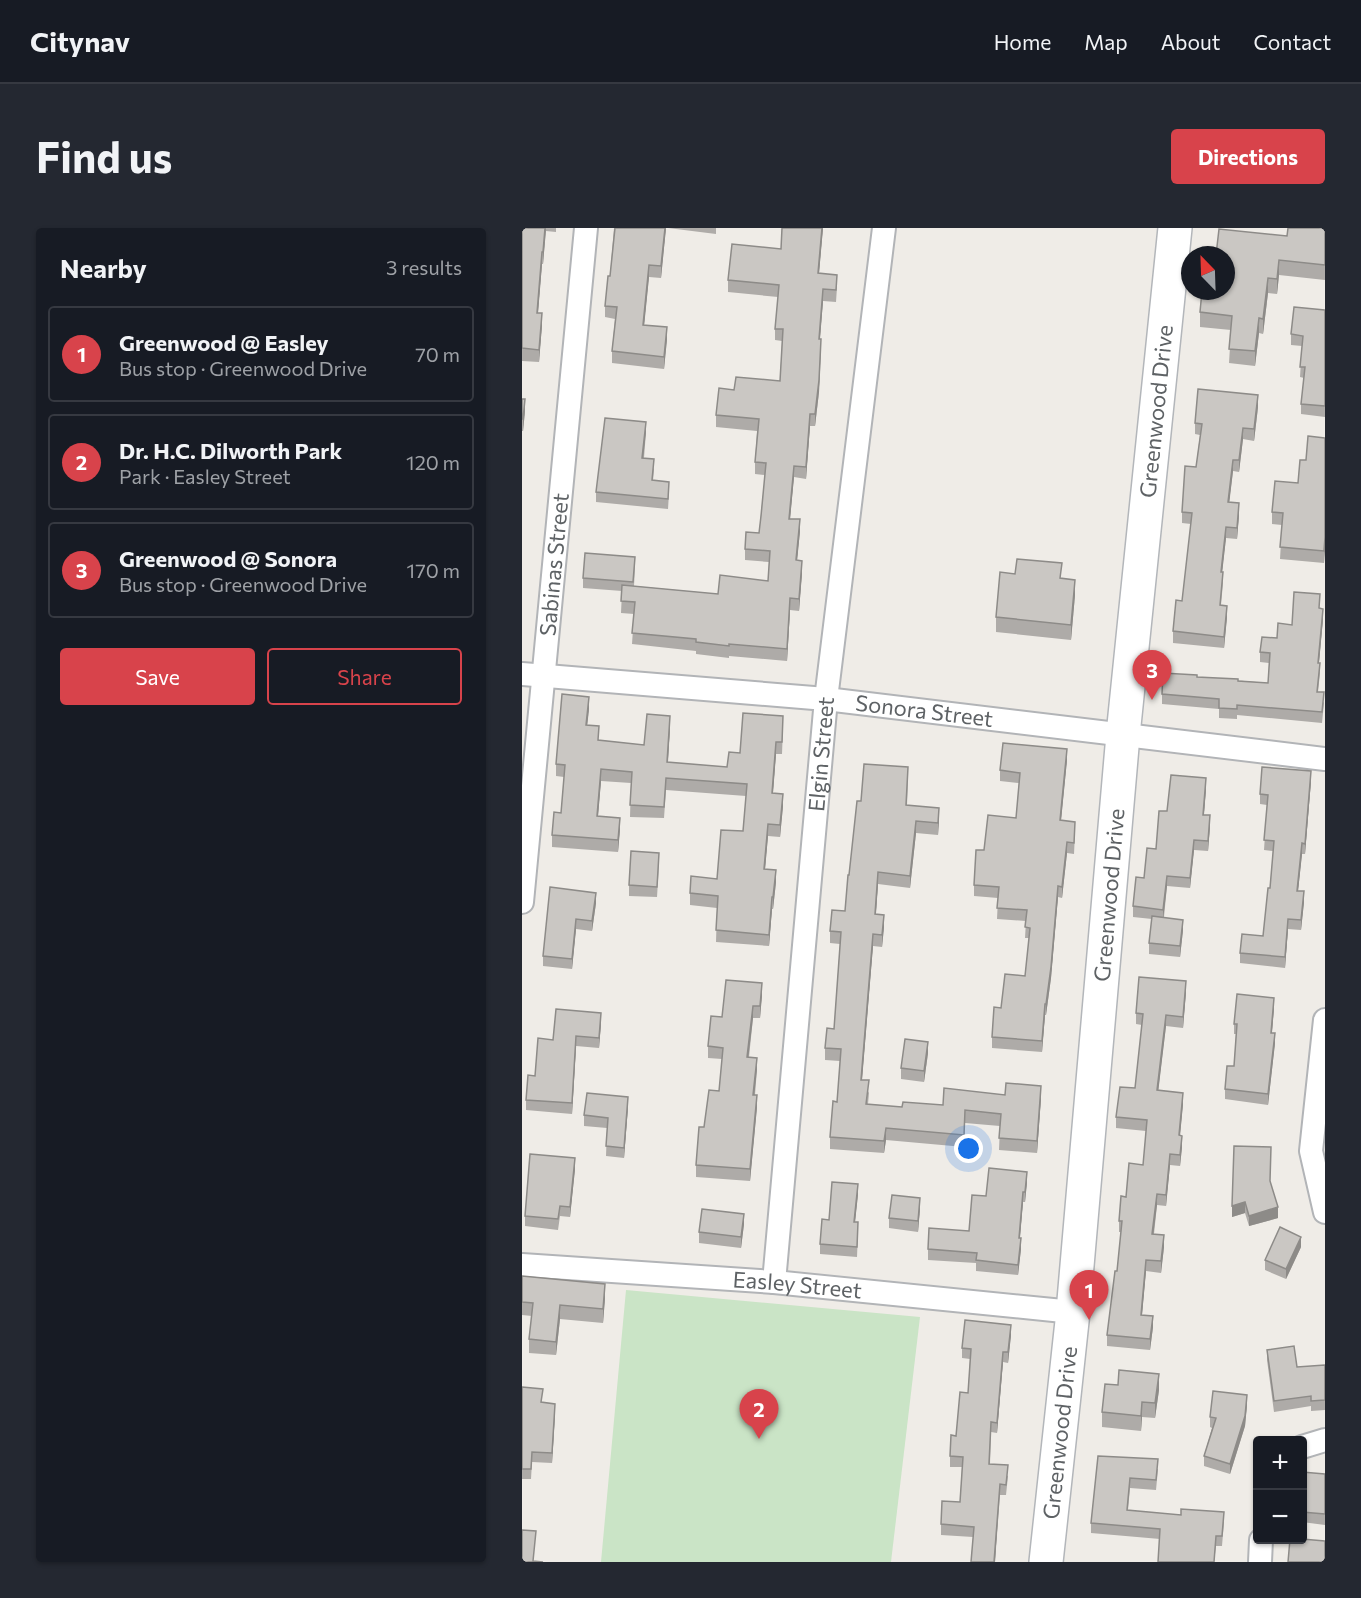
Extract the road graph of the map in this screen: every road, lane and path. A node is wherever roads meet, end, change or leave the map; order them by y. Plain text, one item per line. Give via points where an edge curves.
1 (586, 228) edge
2 (884, 228) edge
3 (1175, 228) edge
4 (532, 674) edge
5 (826, 699) junction
6 (1123, 735) junction
7 (1325, 759) edge
8 (522, 902) edge
9 (1325, 1020) edge
10 (1325, 1212) edge
11 (522, 1265) edge
12 (774, 1282) junction
13 (1073, 1312) junction
14 (1325, 1440) edge
15 (1307, 1445) edge
16 (1261, 1544) edge
17 (1046, 1562) edge
18 (1260, 1562) edge

1 - 4 street, Sabinas Street
2 - 5 street, Elgin Street
3 - 6 main road, Greenwood Drive
4 - 5 street, Sonora Street
4 - 8 street, Sabinas Street
5 - 6 street, Sonora Street
5 - 12 street, Elgin Street
6 - 7 street, Sonora Street
6 - 13 main road, Greenwood Drive
9 - 10 street via 1311,1151
11 - 12 street, Easley Street
12 - 13 street, Easley Street
13 - 17 main road, Greenwood Drive
14 - 15 street
16 - 18 street

